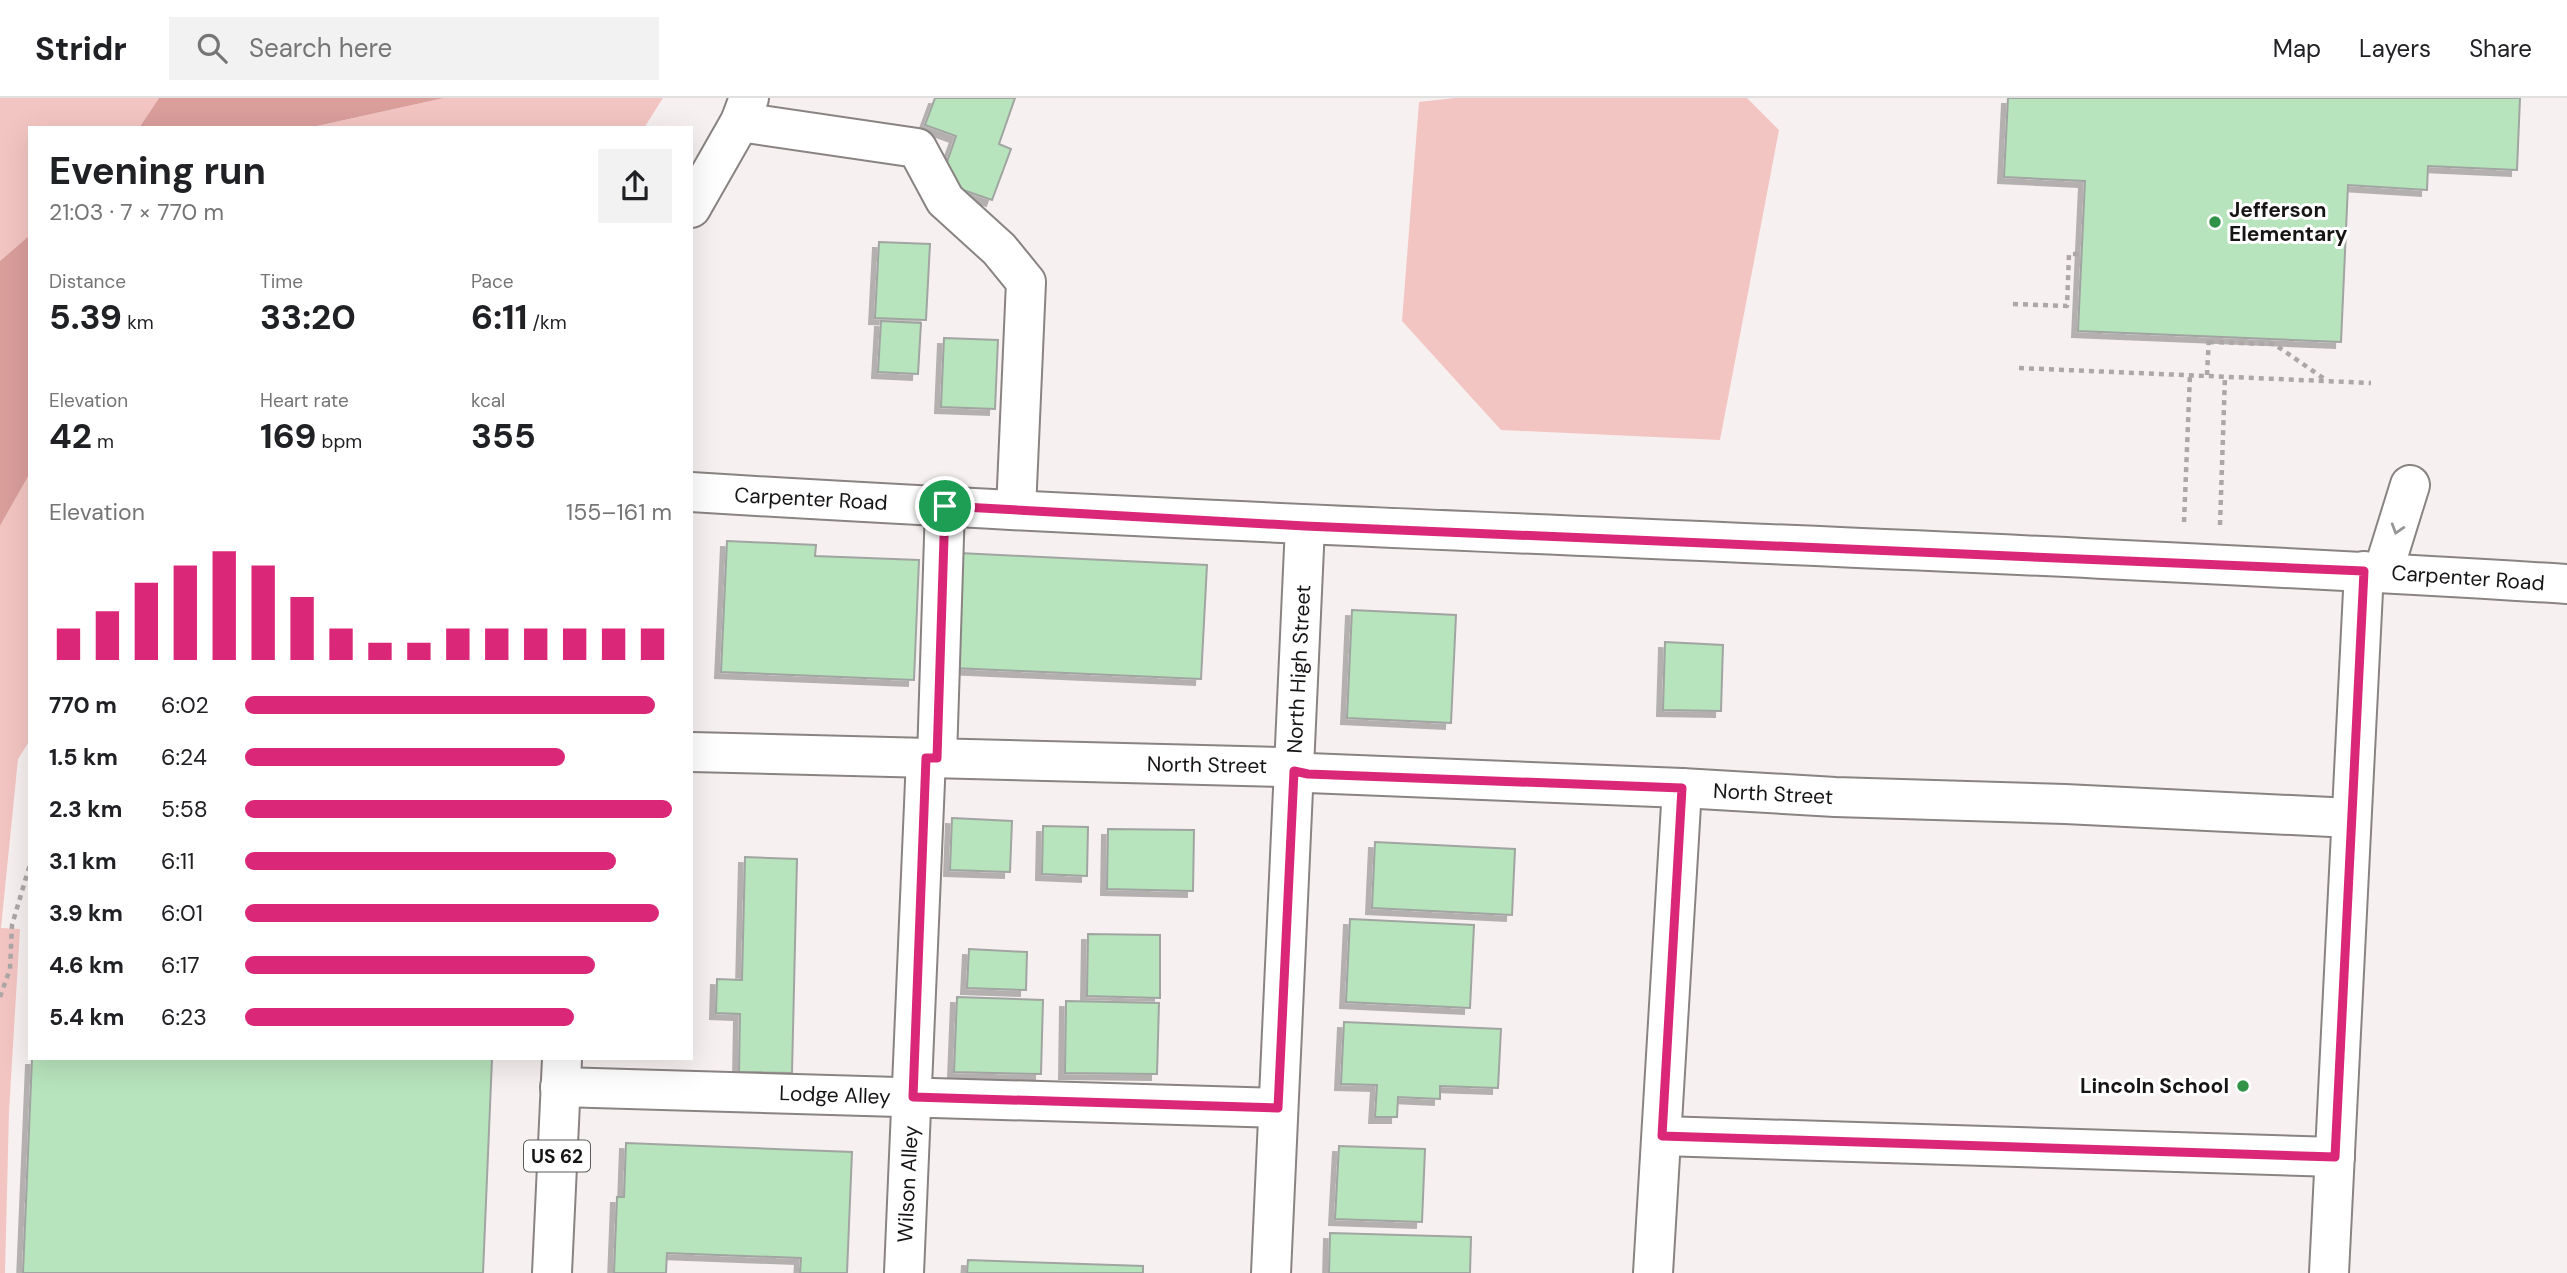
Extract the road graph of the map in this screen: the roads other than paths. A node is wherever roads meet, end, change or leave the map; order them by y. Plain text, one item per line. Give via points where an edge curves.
1 (744, 110) edge
2 (693, 204) edge
3 (2410, 485) dead end
4 (693, 492) edge
5 (945, 506) junction
6 (1016, 510) junction
7 (1305, 526) junction
8 (2374, 572) junction
9 (2567, 584) edge
10 (693, 752) edge
11 (932, 758) junction
12 (1294, 771) junction
13 (1682, 788) junction
14 (2351, 818) junction
15 (561, 1073) edge
16 (913, 1097) junction
17 (1278, 1108) junction
18 (1662, 1136) junction
19 (2335, 1157) junction
20 (552, 1273) edge
21 (904, 1273) edge
22 (1270, 1273) edge
23 (1653, 1273) edge
24 (2329, 1273) edge

1 - 2 main road
1 - 6 main road via 917,148 945,200 999,249 1026,282
3 -> 8 main road
4 - 5 main road, Carpenter Road
5 - 6 main road, Carpenter Road
5 - 11 main road, Wilson Alley
6 - 7 main road, Carpenter Road
7 - 8 main road, Carpenter Road
7 - 12 main road, North High Street
8 - 9 main road, Carpenter Road
8 - 14 main road
10 - 11 main road, North Street
11 - 12 main road, North Street via 1282,767
11 - 16 main road, Wilson Alley
12 - 13 main road, North Street
12 - 17 main road, North High Street
13 - 14 main road, North Street
13 - 18 main road
14 - 19 main road
15 - 16 main road, Lodge Alley
15 - 20 main road, US 62
16 - 17 main road, Lodge Alley
16 - 21 main road, Wilson Alley
17 - 22 main road, North High Street
18 - 19 main road
18 - 23 main road
19 - 24 main road

